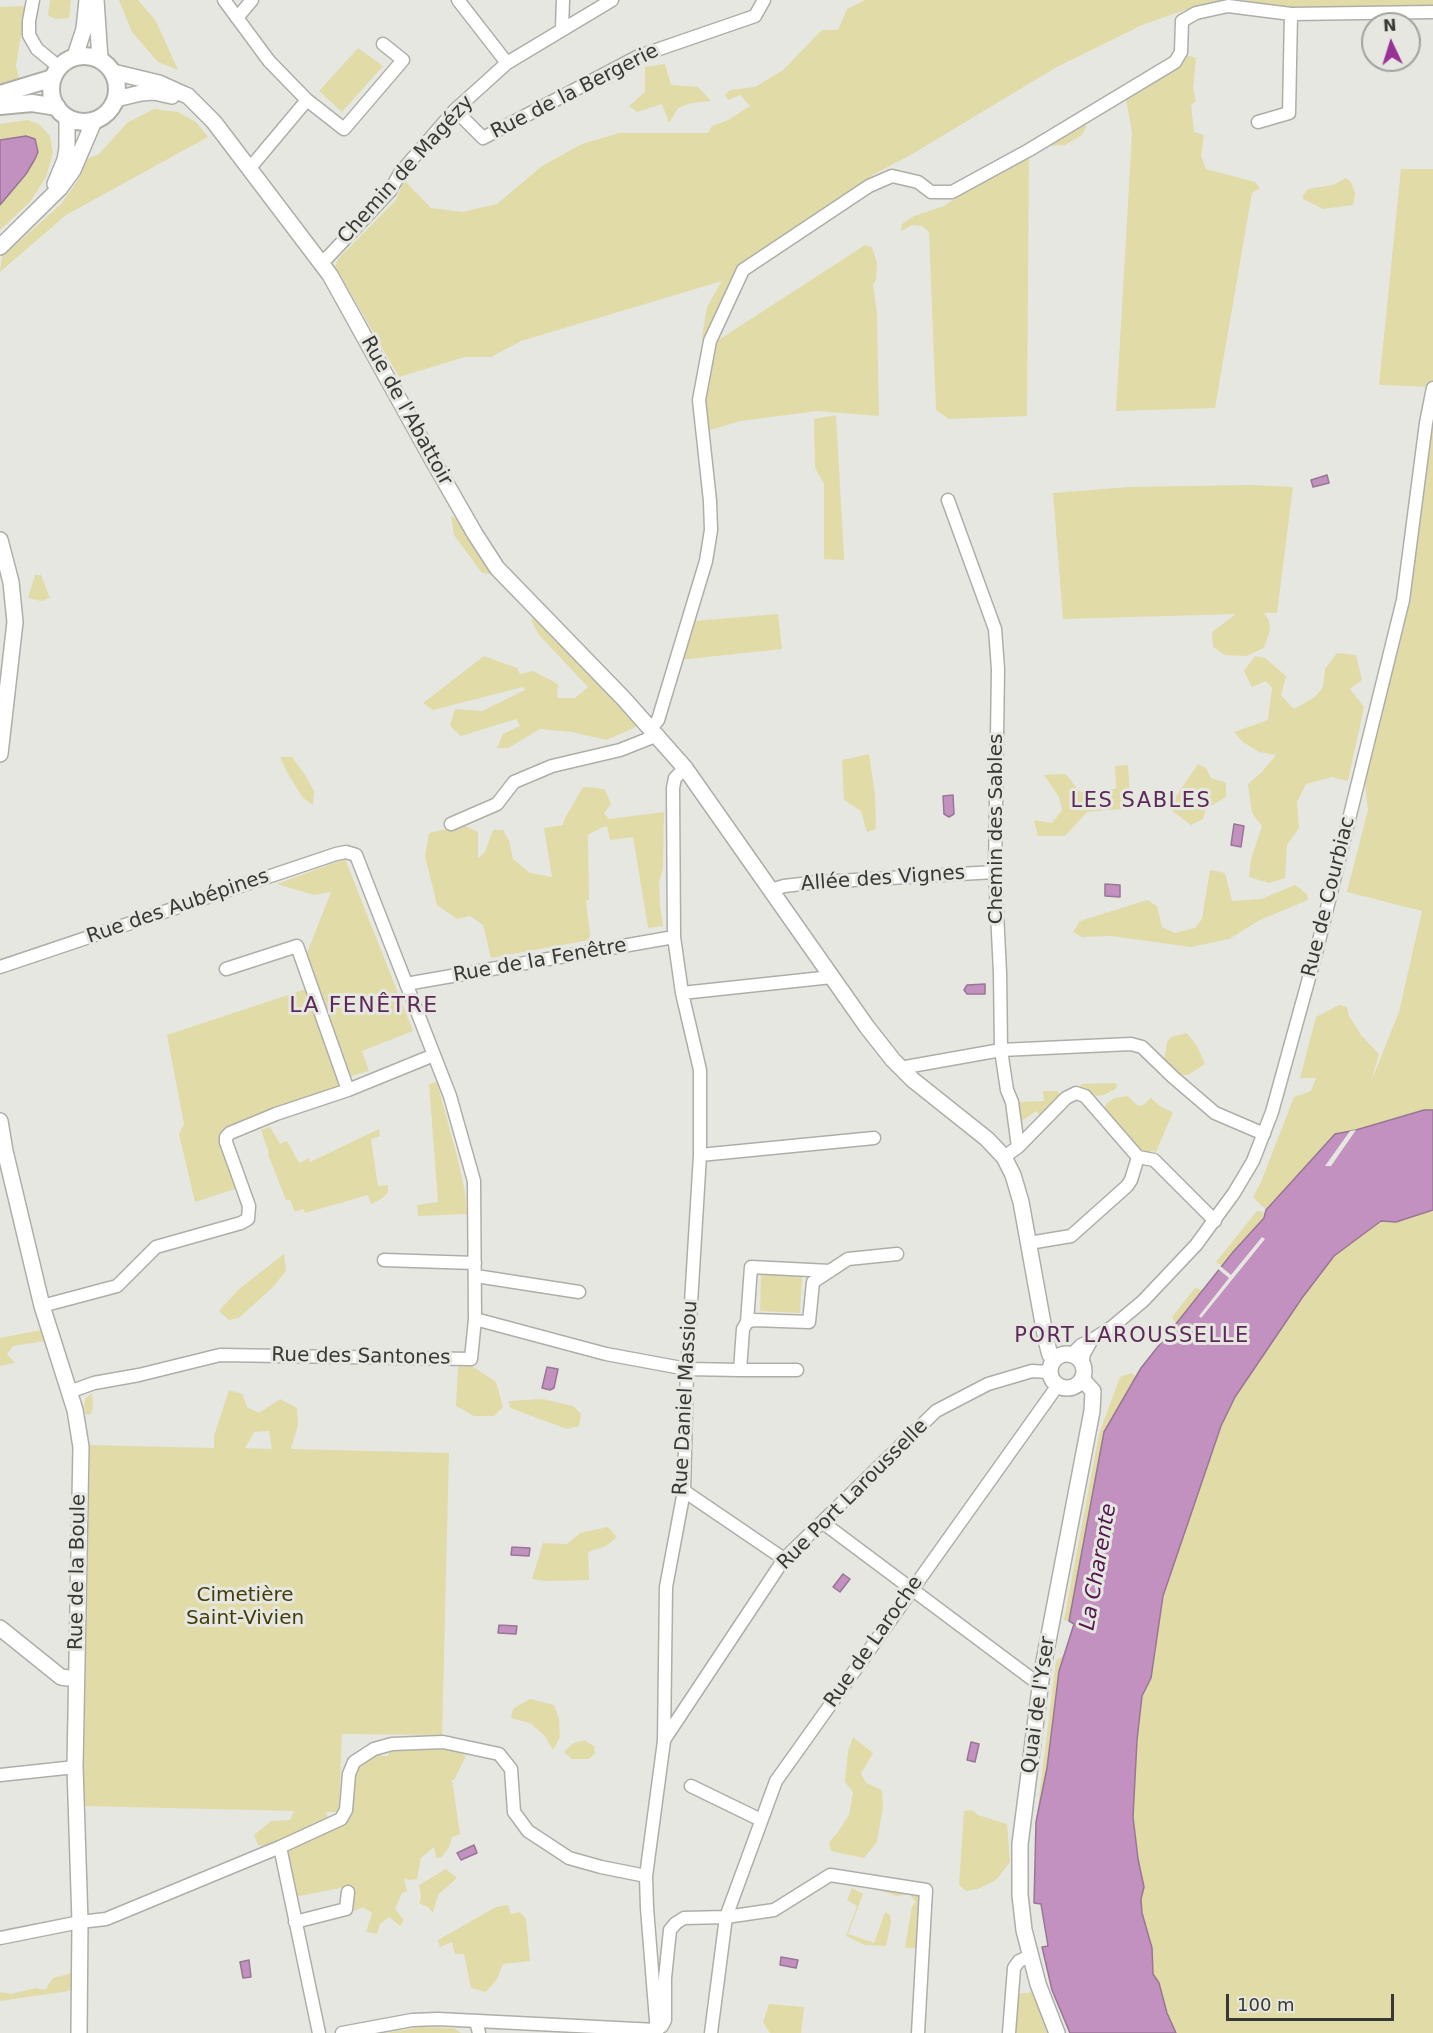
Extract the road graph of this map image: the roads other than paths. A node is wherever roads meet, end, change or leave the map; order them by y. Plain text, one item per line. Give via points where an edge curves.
1 (33, 0) edge
2 (87, 0) edge
3 (96, 0) edge
4 (224, 0) edge
5 (252, 0) edge
6 (458, 0) edge
7 (563, 0) edge
8 (612, 0) edge
9 (764, 0) edge
10 (1433, 12) edge
11 (1291, 14) junction
12 (237, 18) junction
13 (562, 28) junction
14 (383, 44) dead end
15 (75, 56) junction
16 (100, 59) junction
17 (507, 63) junction
18 (113, 72) junction
19 (56, 73) junction
20 (0, 94) edge
21 (116, 99) junction
22 (307, 100) junction
23 (0, 106) edge
24 (200, 107) junction
25 (455, 110) junction
26 (62, 112) junction
27 (94, 121) junction
28 (1258, 122) dead end
29 (250, 168) junction
30 (39, 207) junction
31 (0, 247) edge
32 (321, 262) junction
33 (1433, 387) edge
34 (948, 500) dead end
35 (0, 540) edge
36 (655, 732) junction
37 (0, 754) edge
38 (685, 768) junction
39 (451, 824) dead end
40 (995, 872) junction
41 (771, 890) junction
42 (674, 937) junction
43 (0, 967) edge
44 (226, 969) dead end
45 (832, 977) junction
46 (406, 984) junction
47 (682, 993) junction
48 (1001, 1050) junction
49 (434, 1054) junction
50 (900, 1068) junction
51 (348, 1090) junction
52 (0, 1121) edge
53 (1264, 1134) junction
54 (874, 1138) dead end
55 (1018, 1147) junction
56 (700, 1155) junction
57 (1004, 1157) junction
58 (1138, 1157) junction
59 (1215, 1221) junction
60 (1029, 1243) junction
61 (897, 1254) dead end
62 (384, 1260) dead end
63 (475, 1263) junction
64 (830, 1271) junction
65 (476, 1276) junction
66 (579, 1292) dead end
67 (42, 1306) junction
68 (475, 1319) junction
69 (747, 1322) junction
70 (1078, 1366) junction
71 (687, 1369) junction
72 (740, 1370) junction
73 (797, 1370) dead end
74 (1054, 1372) junction
75 (69, 1392) junction
76 (684, 1491) junction
77 (822, 1522) junction
78 (784, 1559) junction
79 (912, 1589) junction
80 (0, 1628) edge
81 (76, 1679) junction
82 (1041, 1685) junction
83 (664, 1741) junction
84 (75, 1767) junction
85 (0, 1775) edge
86 (691, 1786) dead end
87 (761, 1820) junction
88 (280, 1847) junction
89 (646, 1876) junction
90 (348, 1892) dead end
91 (726, 1917) junction
92 (80, 1922) junction
93 (295, 1922) junction
94 (0, 1938) edge
95 (1029, 1956) junction
96 (478, 2027) edge
97 (656, 2032) edge
98 (79, 2033) edge
99 (319, 2033) edge
100 (342, 2033) edge
101 (711, 2033) edge
102 (918, 2033) edge
103 (1009, 2033) edge
104 (1057, 2033) edge

1 - 19 street via 29,35
2 - 15 street via 84,29
3 - 16 street
4 - 12 street
5 - 12 street
6 - 17 street
7 - 13 street
8 - 13 street, Chemin de Magézy
9 - 25 street, Rue de la Bergerie via 755,16 639,56 483,138
10 - 11 street
11 - 28 street via 1289,113
11 - 36 street via 1228,6 1196,14 1182,21 1181,52 1175,62 1029,150 952,192 931,192 918,182 892,176 869,186 743,270 710,340 699,400 711,530 706,561
12 - 22 street via 269,61
13 - 17 street, Chemin de Magézy
14 - 22 street via 403,60 344,129
15 - 16 main road
15 - 19 main road
16 - 18 main road
17 - 25 street, Chemin de Magézy
18 - 21 main road
18 - 24 street via 168,87
19 - 20 main road
19 - 26 main road via 51,89
21 - 24 street via 154,93
21 - 27 main road via 107,113
22 - 29 street
23 - 26 main road via 33,103
24 - 29 street, Rue de l'Abattoir
25 - 32 street, Chemin de Magézy via 400,173 390,191
26 - 27 main road via 84,123
26 - 30 street via 68,140 65,160
27 - 30 street via 73,170
29 - 32 street, Rue de l'Abattoir
30 - 31 street
32 - 36 street, Rue de l'Abattoir via 497,568
33 - 53 street, Rue de Courbiac via 1403,600 1317,949
34 - 40 street, Chemin des Sables via 994,629 998,669
35 - 37 street via 11,582 15,622
36 - 38 street, Rue de l'Abattoir
36 - 39 street via 620,750 552,766 514,782 496,804
38 - 41 street, Rue de l'Abattoir
38 - 42 street, Rue Daniel Massiou via 675,778 673,788
40 - 41 street, Allée des Vignes via 819,882
40 - 48 street, Chemin des Sables
41 - 45 street, Rue de l'Abattoir
42 - 46 street, Rue de la Fenêtre
42 - 47 street, Rue Daniel Massiou
43 - 46 street, Rue des Aubépines via 346,852 356,855
44 - 51 street via 297,946
45 - 47 street
45 - 50 street, Rue de l'Abattoir
46 - 49 street
47 - 56 street, Rue Daniel Massiou via 700,1070
48 - 50 street
48 - 53 street via 1131,1044 1142,1047 1215,1113
48 - 55 street, Chemin des Sables
49 - 51 street
49 - 63 street via 459,1121 474,1181
50 - 57 street, Rue de l'Abattoir
51 - 67 street via 276,1114 226,1137 249,1206 248,1220 156,1247 117,1286
52 - 67 street, Rue de la Boule
53 - 59 street, Rue de Courbiac
54 - 56 street
55 - 57 street
55 - 58 street via 1066,1098 1076,1093 1085,1096
56 - 71 street, Rue Daniel Massiou
57 - 60 street via 1016,1184
58 - 59 street via 1154,1160
58 - 60 street via 1127,1186 1071,1236
59 - 70 street, Rue de Courbiac via 1143,1301 1090,1341
60 - 74 street
61 - 64 street via 848,1259
62 - 63 street
63 - 65 street
64 - 69 street via 813,1281 809,1322
64 - 69 street via 751,1268
65 - 66 street
65 - 68 street
67 - 75 street, Rue de la Boule
68 - 71 street via 606,1354
68 - 75 street, Rue des Santones via 471,1359 220,1355
69 - 72 street
70 - 74 street via 1062,1355
70 - 74 street via 1074,1386 1068,1388
70 - 82 street, Quai de l'Yser via 1093,1391 1092,1411
71 - 72 street
71 - 76 street, Rue Daniel Massiou
72 - 73 street
74 - 77 street, Rue Port Larousselle via 1032,1371 988,1384 936,1411
74 - 79 street, Rue de Laroche
75 - 81 street, Rue de la Boule via 81,1447
76 - 78 street
76 - 83 street, Rue Daniel Massiou via 666,1587
77 - 78 street, Rue Port Larousselle
77 - 79 street
78 - 83 street, Rue Port Larousselle
79 - 82 street
79 - 87 street, Rue de Laroche via 776,1781
80 - 81 street via 61,1677
81 - 84 street, Rue de la Boule
82 - 95 street, Quai de l'Yser via 1020,1844 1020,1903
83 - 89 street, Rue Daniel Massiou
84 - 85 street
84 - 92 street, Rue de la Boule
86 - 87 street
87 - 91 street, Rue de Laroche
88 - 89 street via 342,1817 349,1774 354,1762 364,1754 386,1745 443,1742 499,1754 510,1769 513,1812 528,1831 569,1858
88 - 92 street via 106,1919
88 - 93 street
89 - 97 street, Rue Daniel Massiou
90 - 93 street via 346,1909
91 - 97 street via 684,1918 670,1930 665,2020
91 - 101 street, Rue de Laroche
91 - 102 street via 774,1910 830,1875 926,1890
92 - 94 street
92 - 98 street, Rue de la Boule
93 - 99 street
95 - 103 street via 1014,1968
95 - 104 street, Quai de l'Yser
96 - 97 street
96 - 100 street via 438,2019 412,2020

